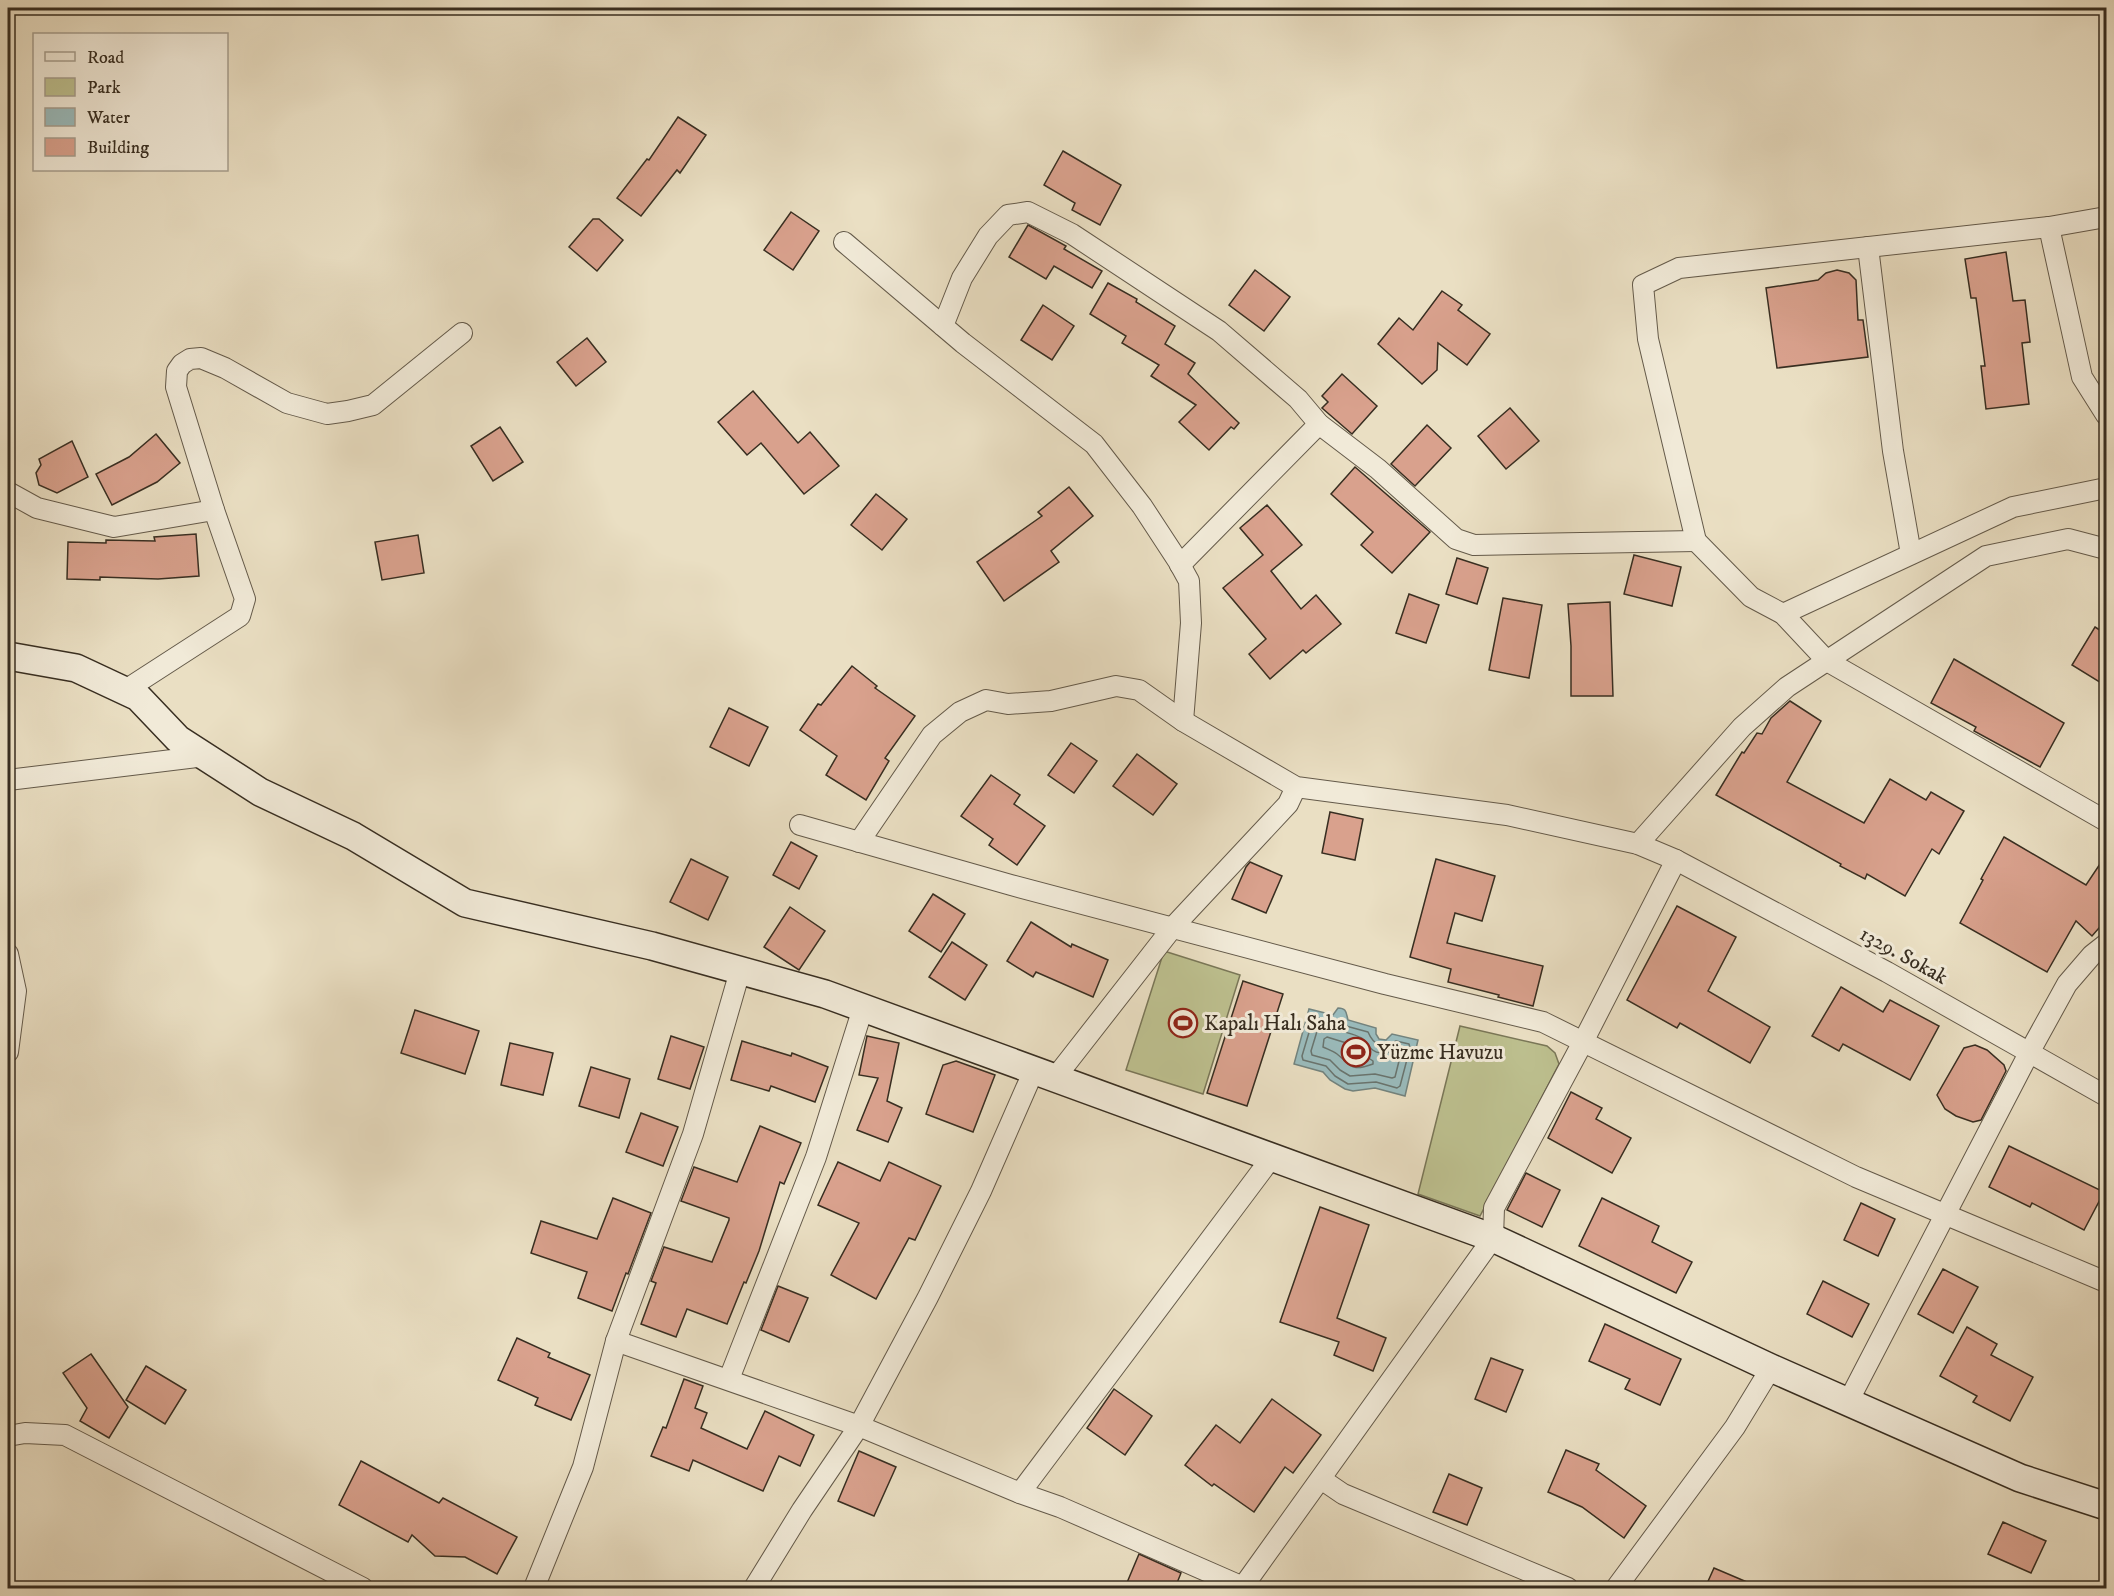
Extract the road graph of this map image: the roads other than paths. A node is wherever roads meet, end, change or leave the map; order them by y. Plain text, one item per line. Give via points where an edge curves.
1 (2106, 217) edge
2 (2049, 227) junction
3 (844, 242) dead end
4 (1868, 247) junction
5 (943, 326) junction
6 (462, 333) dead end
7 (2106, 415) edge
8 (1319, 424) junction
9 (2106, 488) edge
10 (8, 492) edge
11 (214, 510) junction
12 (1696, 541) junction
13 (2106, 549) edge
14 (1911, 554) junction
15 (1180, 565) junction
16 (1783, 614) junction
17 (8, 656) edge
18 (1827, 661) junction
19 (131, 694) junction
20 (1183, 721) junction
21 (205, 756) junction
22 (8, 780) edge
23 (1296, 787) junction
24 (2106, 821) edge
25 (800, 825) dead end
26 (859, 842) junction
27 (1638, 844) junction
28 (1676, 860) junction
29 (1173, 927) junction
30 (2106, 944) edge
31 (8, 954) edge
32 (740, 971) junction
33 (863, 1008) junction
34 (1583, 1042) junction
35 (8, 1053) edge
36 (2029, 1053) junction
37 (1044, 1074) junction
38 (2106, 1096) edge
39 (1272, 1157) junction
40 (1946, 1215) junction
41 (1493, 1238) junction
42 (2106, 1282) edge
43 (616, 1341) junction
44 (1771, 1368) junction
45 (729, 1379) junction
46 (1849, 1400) junction
47 (859, 1426) junction
48 (8, 1436) edge
49 (1321, 1479) junction
50 (1020, 1493) junction
51 (2106, 1506) edge
52 (363, 1588) edge
53 (534, 1588) edge
54 (754, 1588) edge
55 (1242, 1588) edge
56 (1568, 1588) edge
57 (1616, 1588) edge

1 - 2 street
2 - 4 street
2 - 7 street via 2082,377
3 - 5 street
4 - 12 street via 1679,267 1642,285 1648,339
4 - 14 street via 1893,451
5 - 8 street via 962,278 988,236 1008,215 1028,212 1072,234 1219,332 1298,399
5 - 15 street via 1094,444 1142,506
6 - 11 street via 373,405 327,414 287,403 201,358 182,364 177,371 176,387
8 - 12 street via 1378,469 1456,539 1465,542
8 - 15 street
9 - 14 street via 2013,507
10 - 11 street via 37,508 114,527
11 - 19 street via 245,599 240,616
12 - 16 street via 1751,597
13 - 18 street via 2068,539 1986,556
14 - 16 street
15 - 20 street via 1189,581 1191,623
16 - 18 street
17 - 19 street via 76,668
18 - 24 street
18 - 27 street via 1787,687 1742,727
19 - 21 street via 178,739
20 - 23 street
20 - 26 street via 1139,690 1116,686 1051,701 1008,704 986,700 960,712 932,735
21 - 22 street
21 - 32 street via 260,792 353,836 465,903 652,946
23 - 27 street, 1329. Sokak via 1507,815
23 - 29 street via 1288,804
25 - 26 street
26 - 29 street
27 - 28 street, 1329. Sokak
28 - 34 street
28 - 36 street, 1329. Sokak
29 - 34 street via 1543,1022
29 - 37 street
30 - 36 street via 2067,984
31 - 35 street via 16,992
32 - 33 street
32 - 43 street via 693,1134
33 - 37 street
33 - 45 street via 816,1156
34 - 40 street via 1856,1177
34 - 41 street via 1494,1208
36 - 38 street, 1329. Sokak
36 - 40 street
37 - 39 street
37 - 47 street
39 - 41 street
39 - 50 street
40 - 42 street
40 - 46 street
41 - 44 street
41 - 49 street
43 - 45 street
43 - 53 street via 583,1467
44 - 46 street
44 - 57 street via 1735,1427
45 - 47 street
46 - 51 street via 2020,1478
47 - 50 street
47 - 54 street
48 - 52 street via 65,1435
49 - 55 street
49 - 56 street via 1343,1494
50 - 55 street

